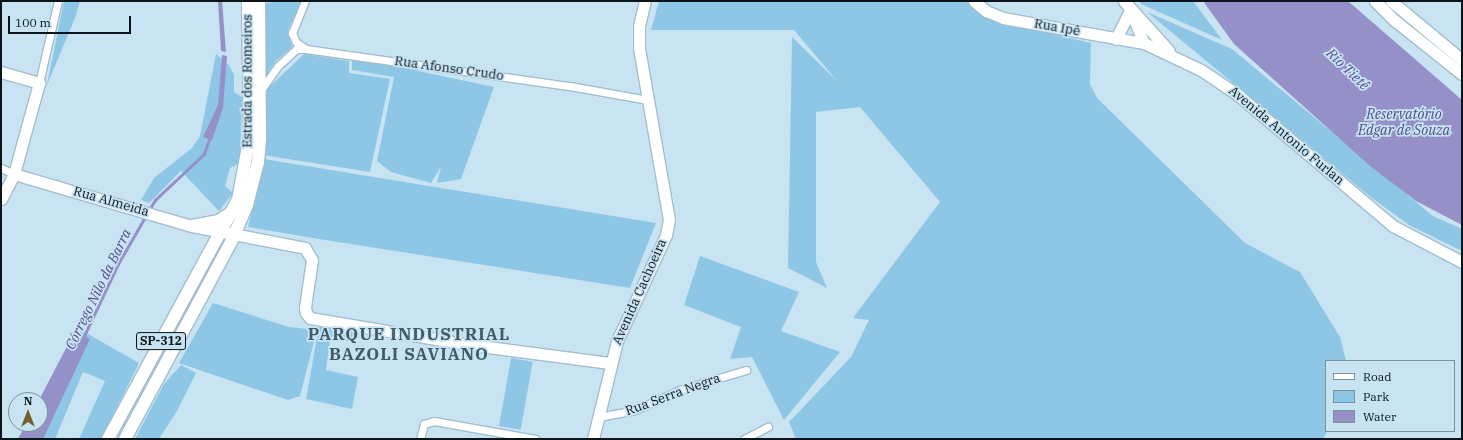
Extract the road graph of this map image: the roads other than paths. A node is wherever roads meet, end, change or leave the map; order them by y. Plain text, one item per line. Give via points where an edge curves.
1 (58, 1) edge
2 (248, 1) edge
3 (259, 1) edge
4 (306, 1) edge
5 (644, 1) edge
6 (974, 1) edge
7 (1375, 1) edge
8 (1391, 1) edge
9 (1126, 4) edge
10 (1116, 39) junction
11 (1144, 43) junction
12 (306, 49) junction
13 (1174, 56) junction
14 (1462, 60) edge
15 (1, 72) edge
16 (1462, 74) edge
17 (39, 82) junction
18 (260, 92) junction
19 (648, 100) junction
20 (1, 168) edge
21 (14, 174) junction
22 (1, 199) edge
23 (232, 212) junction
24 (192, 226) junction
25 (206, 229) junction
26 (222, 232) junction
27 (235, 234) junction
28 (216, 244) junction
29 (1462, 262) edge
30 (219, 266) junction
31 (610, 363) junction
32 (746, 370) dead end
33 (599, 417) junction
34 (768, 428) dead end
35 (108, 439) edge
36 (126, 439) edge
37 (420, 439) edge
38 (536, 439) edge
39 (593, 439) edge
40 (744, 439) edge

1 - 17 street
2 - 23 main road, Estrada dos Romeiros / SP-312 via 250,135 242,183
3 - 18 main road, Estrada dos Romeiros / SP-312
4 - 12 street via 292,33 296,42
5 - 19 street, Avenida Cachoeira via 638,37
6 - 10 street, Rua Ipê via 986,11 1003,18
7 - 16 street via 1406,30
8 - 14 street
9 - 10 street
9 - 11 street
9 - 13 street
10 - 11 street, Rua Ipê
11 - 13 street, Avenida Antonio Furlan
12 - 18 street via 296,49 278,66
12 - 19 street, Rua Afonso Crudo via 570,86
13 - 29 street, Avenida Antonio Furlan via 1201,70 1238,95 1393,226
15 - 17 street
17 - 21 street
18 - 27 main road, Estrada dos Romeiros / SP-312 via 258,162 247,205
19 - 31 street, Avenida Cachoeira via 669,220 666,235 617,341
20 - 21 street, Rua Almeida
21 - 22 street
21 - 24 street, Rua Almeida
23 - 24 main road via 218,221
23 - 26 main road, Estrada dos Romeiros / SP-312
24 - 25 street, Rua Almeida
25 - 26 street, Rua Almeida
25 - 28 main road
26 - 27 street, Rua Almeida
26 - 28 main road, Estrada dos Romeiros / SP-312
27 - 30 main road, Estrada dos Romeiros / SP-312
27 - 31 street, Rua Almeida via 305,248 310,254 312,268 305,307 310,318 465,344
28 - 30 main road
28 - 35 main road, Estrada dos Romeiros / SP-312
30 - 36 main road, Estrada dos Romeiros / SP-312
31 - 33 street, Avenida Cachoeira
32 - 33 street, Rua Serra Negra via 682,389 635,410
33 - 39 street, Avenida Cachoeira
34 - 40 street
37 - 38 street via 424,424 434,421

